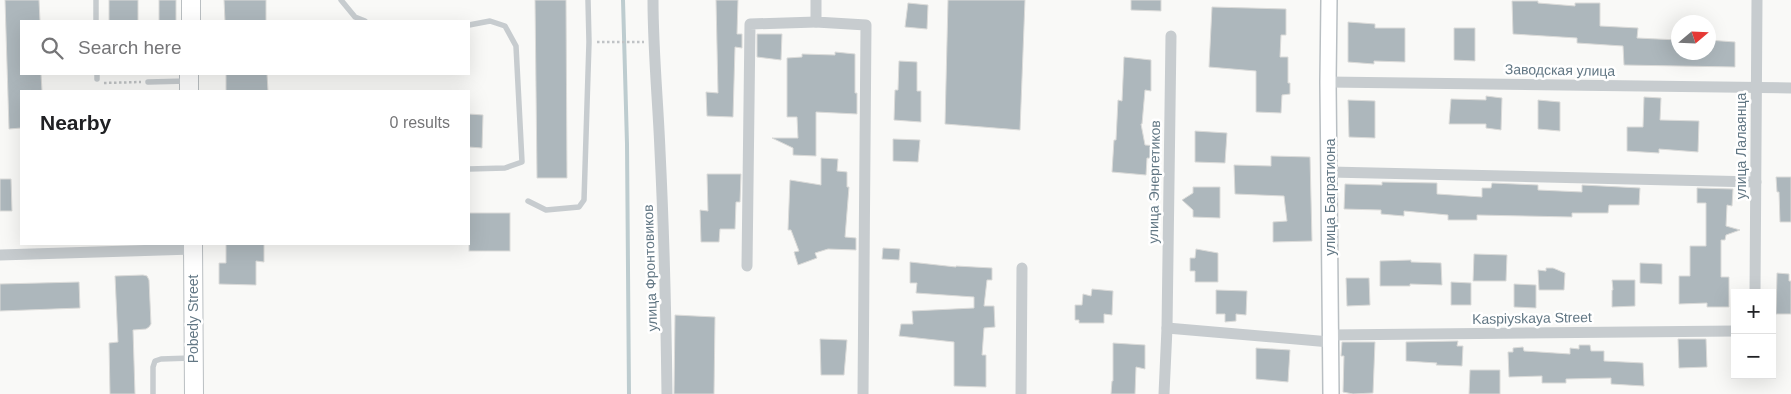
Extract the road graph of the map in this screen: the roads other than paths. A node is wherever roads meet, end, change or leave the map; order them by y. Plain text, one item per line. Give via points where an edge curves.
1 (96, 0) edge
2 (190, 0) edge
3 (341, 0) edge
4 (588, 0) edge
5 (654, 0) edge
6 (816, 0) edge
7 (1329, 0) edge
8 (1757, 0) edge
9 (96, 20) edge
10 (190, 20) edge
11 (362, 20) edge
12 (816, 22) junction
13 (470, 25) edge
14 (1171, 36) dead end
15 (148, 82) road end
16 (190, 82) edge
17 (1328, 82) junction
18 (1757, 88) junction
19 (1791, 88) edge
20 (470, 169) edge
21 (1330, 172) junction
22 (1756, 182) junction
23 (528, 200) dead end
24 (192, 246) edge
25 (0, 255) edge
26 (747, 266) dead end
27 (1022, 268) dead end
28 (1755, 289) edge
29 (1167, 328) junction
30 (1731, 331) edge
31 (1330, 338) junction
32 (191, 358) junction
33 (153, 394) edge
34 (192, 394) edge
35 (667, 394) edge
36 (863, 394) edge
37 (1021, 394) edge
38 (1164, 394) edge
39 (1331, 394) edge

1 - 9 lane
2 - 10 main road
3 - 11 lane via 355,17
4 - 23 lane via 584,200 580,208 546,210
5 - 35 street, улица Фронтовиков via 653,42 666,259
6 - 12 street
7 - 17 street, улица Багратиона
8 - 18 street, улица Лалаянца
12 - 26 street via 750,24
12 - 36 street via 866,25
13 - 20 lane via 490,21 505,26 516,46 522,162 505,168
14 - 29 street, улица Энергетиков
15 - 16 lane
17 - 18 street, Заводская улица
17 - 21 street, улица Багратиона
18 - 19 street, Заводская улица
18 - 22 street, улица Лалаянца
21 - 22 street
21 - 31 street, улица Багратиона
22 - 28 street, улица Лалаянца
24 - 25 street
24 - 32 main road, Pobedy Street
24 - 34 main road, Pobedy Street
27 - 37 street
29 - 31 street
29 - 38 street, улица Энергетиков
30 - 31 street, Kaspiyskaya Street
31 - 39 street, улица Багратиона
32 - 33 lane via 155,361
32 - 34 main road, Pobedy Street

